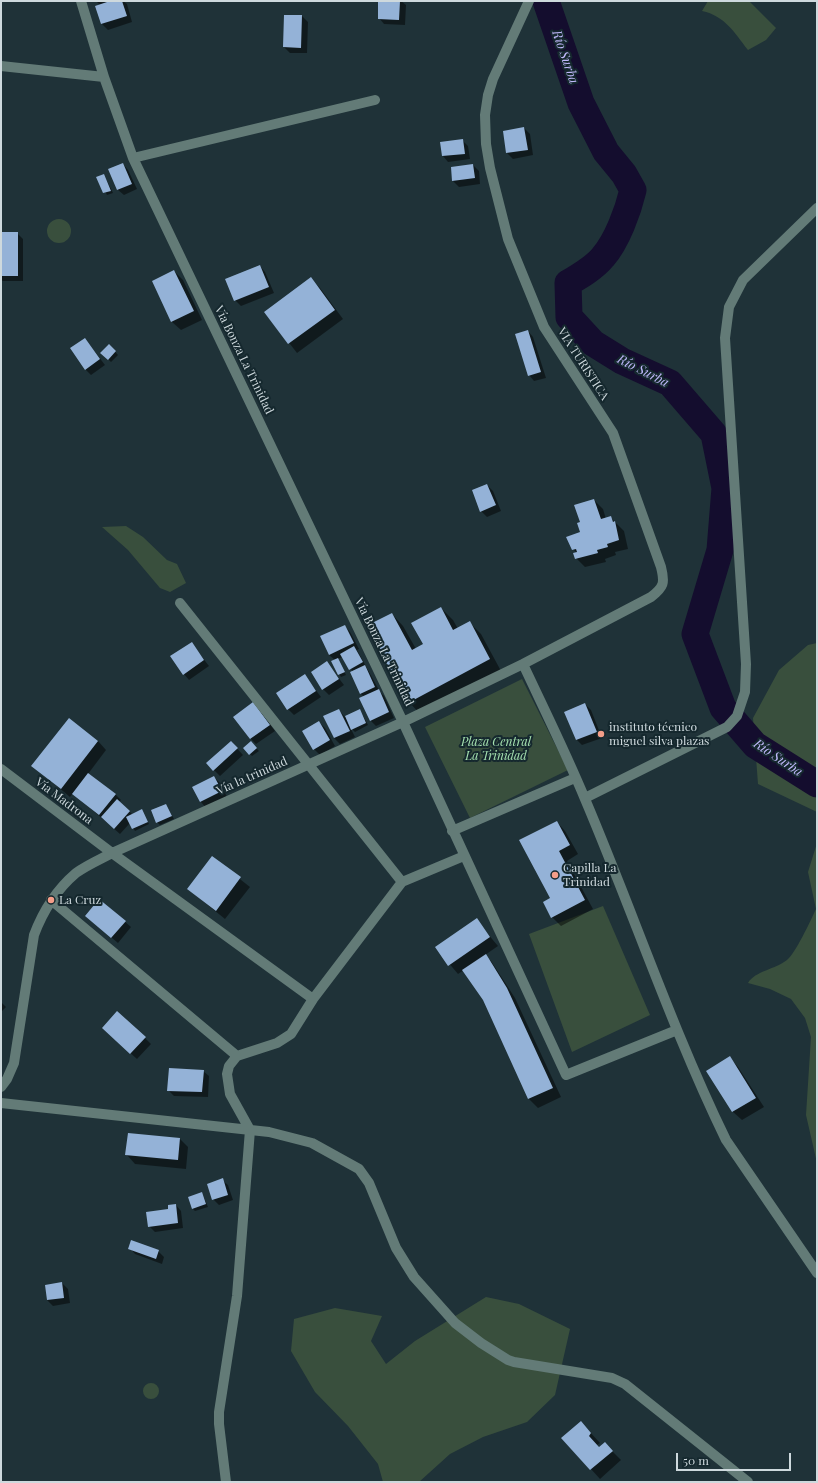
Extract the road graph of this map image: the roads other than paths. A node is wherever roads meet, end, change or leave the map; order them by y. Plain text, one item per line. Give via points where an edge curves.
1 (81, 1) edge
2 (529, 1) edge
3 (1, 66) edge
4 (104, 77) junction
5 (375, 100) dead end
6 (134, 158) junction
7 (817, 208) edge
8 (180, 603) dead end
9 (523, 664) junction
10 (403, 722) junction
11 (308, 765) junction
12 (1, 769) edge
13 (575, 778) junction
14 (584, 798) junction
15 (452, 831) junction
16 (112, 853) junction
17 (464, 856) junction
18 (402, 882) junction
19 (51, 900) junction
20 (313, 998) junction
21 (677, 1030) junction
22 (237, 1056) junction
23 (1, 1087) edge
24 (1, 1103) edge
25 (250, 1130) junction
26 (817, 1273) edge
27 (226, 1482) edge
28 (748, 1482) edge

1 - 4 street, Vía Bonza La Trinidad
2 - 9 street, VIA TURISTICA via 492,79 488,95 484,115 490,168 508,238 544,327 613,433 664,578 662,588 651,597
3 - 4 street
4 - 6 street, Vía Bonza La Trinidad
5 - 6 street
6 - 10 street, Vía Bonza La Trinidad
7 - 14 street via 743,280 729,307 725,338 746,664 745,692 738,716 727,727
8 - 11 street
9 - 10 street, VIA TURISTICA
9 - 13 street
10 - 11 street, Vía la trinidad
10 - 15 street, Vía Bonza La Trinidad
11 - 16 street, Vía la trinidad
11 - 18 street
12 - 16 street, Vía Madrona
13 - 14 street
13 - 15 street
14 - 21 street
15 - 17 street, Vía Bonza La Trinidad
16 - 19 street, Vía la trinidad via 77,873
16 - 20 street, Vía Madrona
17 - 18 street
17 - 21 street, Vía Bonza La Trinidad via 566,1075
18 - 20 street
19 - 22 street
19 - 23 street, Vía la trinidad via 40,917 34,935 14,1063
20 - 22 street via 284,1040
21 - 26 street via 726,1140
22 - 25 street via 229,1066 227,1083 230,1094
24 - 25 street
25 - 27 street via 237,1296 219,1424
25 - 28 street via 292,1137 312,1144 360,1169 369,1183 396,1248 406,1265 455,1323 481,1343 508,1360 612,1378 625,1384

